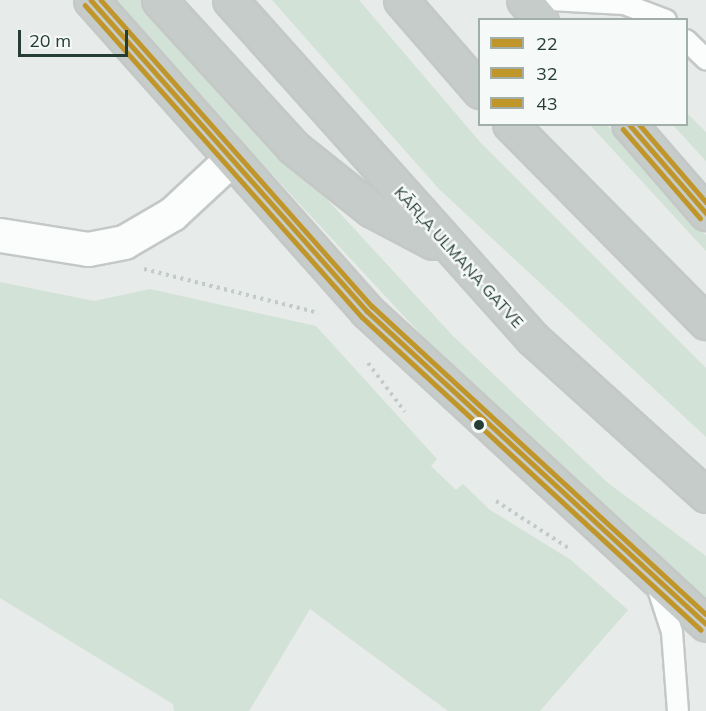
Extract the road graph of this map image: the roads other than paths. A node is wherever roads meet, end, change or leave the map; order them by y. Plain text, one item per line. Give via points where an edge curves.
1 (91, 0) edge
2 (159, 0) edge
3 (230, 0) edge
4 (401, 0) edge
5 (524, 0) edge
6 (550, 0) edge
7 (580, 2) edge
8 (539, 18) edge
9 (661, 18) edge
10 (688, 41) edge
11 (706, 59) edge
12 (478, 90) edge
13 (512, 126) edge
14 (632, 126) edge
15 (229, 161) junction
16 (706, 213) edge
17 (0, 235) edge
18 (453, 253) junction
19 (706, 322) edge
20 (706, 495) edge
21 (656, 583) junction
22 (706, 624) edge
23 (678, 711) edge

1 - 15 highway
2 - 18 highway via 293,147 372,210
3 - 18 highway, KĀRĻA ULMAŅA GATVE
4 - 12 highway
5 - 8 highway
6 - 7 lane
7 - 9 lane via 624,4
10 - 11 lane
13 - 19 highway
14 - 16 highway
15 - 17 street via 172,214 124,242 88,249
15 - 21 highway via 367,311
18 - 20 highway, KĀRĻA ULMAŅA GATVE via 532,338
21 - 22 highway
21 - 23 lane via 672,632

